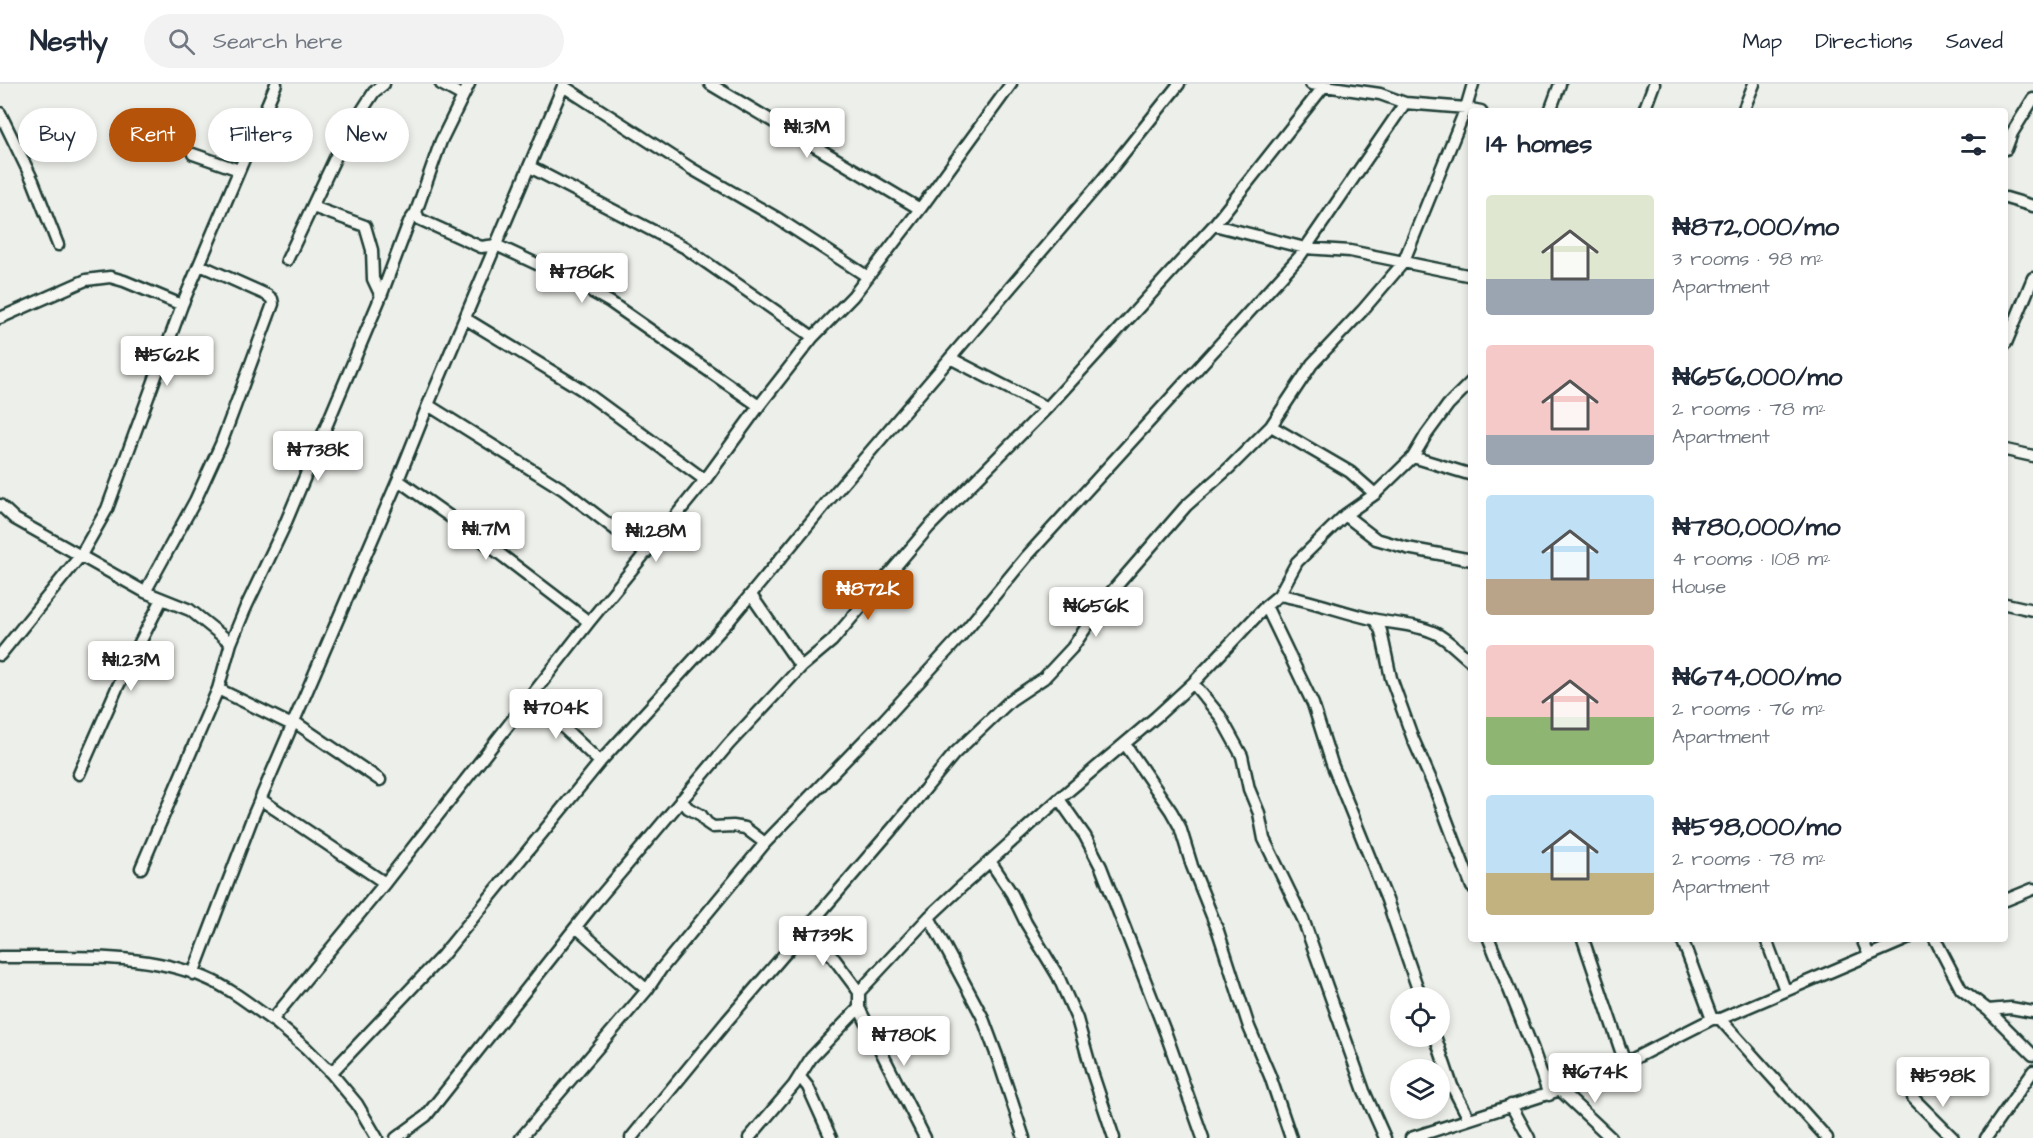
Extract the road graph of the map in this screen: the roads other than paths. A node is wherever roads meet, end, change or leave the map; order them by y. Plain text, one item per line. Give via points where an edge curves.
1 (276, 84) edge
2 (384, 84) edge
3 (441, 84) edge
4 (469, 84) edge
5 (711, 84) edge
6 (1011, 84) edge
7 (1179, 84) edge
8 (1311, 84) edge
9 (1473, 84) edge
10 (1560, 84) edge
11 (1654, 84) edge
12 (1754, 84) edge
13 (563, 85) edge
14 (1324, 86) junction
15 (1381, 89) edge
16 (463, 96) junction
17 (2033, 99) edge
18 (1405, 103) junction
19 (1466, 108) junction
20 (1551, 108) edge
21 (1645, 108) edge
22 (1744, 108) edge
23 (0, 113) edge
24 (2008, 144) edge
25 (196, 155) edge
26 (530, 167) junction
27 (239, 170) junction
28 (2008, 199) edge
29 (2033, 206) edge
30 (313, 207) junction
31 (920, 209) junction
32 (416, 212) junction
33 (1214, 225) junction
34 (58, 245) dead end
35 (496, 245) junction
36 (1305, 248) junction
37 (287, 260) dead end
38 (1403, 263) junction
39 (200, 265) junction
40 (1468, 275) edge
41 (868, 277) junction
42 (2033, 278) edge
43 (381, 296) junction
44 (182, 305) junction
45 (0, 318) edge
46 (466, 319) junction
47 (813, 337) junction
48 (2008, 339) edge
49 (950, 358) junction
50 (1468, 385) edge
51 (428, 405) junction
52 (759, 406) junction
53 (1047, 408) junction
54 (1271, 426) junction
55 (2008, 450) edge
56 (2033, 456) edge
57 (1413, 457) junction
58 (1468, 474) edge
59 (398, 480) junction
60 (705, 480) junction
61 (1375, 494) junction
62 (0, 505) edge
63 (1345, 515) junction
64 (646, 553) junction
65 (81, 555) junction
66 (1468, 559) edge
67 (145, 592) junction
68 (751, 595) junction
69 (1279, 595) junction
70 (162, 599) junction
71 (2008, 604) edge
72 (1266, 606) junction
73 (2033, 610) edge
74 (1375, 620) junction
75 (590, 622) junction
76 (231, 644) junction
77 (0, 655) edge
78 (1468, 659) edge
79 (801, 667) junction
80 (1194, 683) junction
81 (218, 690) junction
82 (531, 697) junction
83 (293, 723) junction
84 (1125, 744) junction
85 (600, 762) junction
86 (79, 774) dead end
87 (380, 780) dead end
88 (260, 799) junction
89 (1059, 799) junction
90 (681, 800) junction
91 (765, 843) junction
92 (990, 861) junction
93 (141, 868) dead end
94 (1468, 876) edge
95 (385, 883) junction
96 (2033, 889) edge
97 (2008, 899) edge
98 (929, 917) junction
99 (809, 925) junction
100 (576, 927) junction
101 (1490, 942) edge
102 (1584, 942) edge
103 (1683, 942) edge
104 (1767, 942) edge
105 (1863, 942) edge
106 (1900, 942) edge
107 (1937, 942) edge
108 (1869, 955) junction
109 (0, 957) edge
110 (193, 974) junction
111 (1417, 987) edge
112 (647, 990) junction
113 (1785, 990) junction
114 (859, 992) junction
115 (859, 1008) junction
116 (1988, 1010) junction
117 (2033, 1012) edge
118 (270, 1018) junction
119 (1716, 1019) junction
120 (1438, 1047) edge
121 (2033, 1054) edge
122 (1624, 1063) junction
123 (2033, 1071) edge
124 (331, 1073) junction
125 (800, 1077) junction
126 (1560, 1090) junction
127 (1549, 1095) junction
128 (1913, 1098) dead end
129 (1511, 1105) junction
130 (1469, 1119) junction
131 (1428, 1135) edge
132 (377, 1138) edge
133 (396, 1138) edge
134 (521, 1138) edge
135 (631, 1138) edge
136 (749, 1138) edge
137 (831, 1138) edge
138 (925, 1138) edge
139 (1024, 1138) edge
140 (1114, 1138) edge
141 (1203, 1138) edge
142 (1291, 1138) edge
143 (1385, 1138) edge
144 (1411, 1138) edge
145 (1530, 1138) edge
146 (1611, 1138) edge
147 (1827, 1138) edge
148 (1953, 1138) edge
149 (1986, 1138) edge

1 - 27 street
2 - 30 street via 374,92 345,137
3 - 16 street
4 - 16 street
5 - 31 street
6 - 31 street
7 - 49 street
8 - 14 street
9 - 19 street
10 - 20 street
11 - 21 street
12 - 22 street
13 - 26 street
13 - 41 street
14 - 15 street
14 - 33 street
15 - 18 street
16 - 32 street via 441,141
17 - 24 street
18 - 19 street
18 - 36 street
19 - 38 street
23 - 34 street
25 - 27 street
26 - 35 street
26 - 47 street via 684,247
27 - 39 street
28 - 29 street
30 - 37 street
30 - 43 street via 365,226 372,250 373,279
31 - 41 street
32 - 35 street via 419,219 481,247
32 - 43 street
33 - 36 street
33 - 53 street
35 - 46 street
35 - 52 street via 610,302
36 - 38 street via 1350,251
36 - 91 street via 1027,556 960,637
38 - 40 street
38 - 54 street via 1312,364
39 - 44 street
39 - 67 street via 267,295 273,304 221,444
41 - 47 street
42 - 48 street
43 - 76 street
44 - 45 street via 110,277 86,280
44 - 65 street via 107,509
46 - 51 street
46 - 60 street via 581,389
47 - 52 street
49 - 53 street
49 - 68 street
50 - 57 street via 1448,405
51 - 59 street
51 - 64 street via 564,490
52 - 60 street
53 - 79 street via 929,527 832,641
54 - 61 street via 1350,472
54 - 99 street via 1186,506 1044,678 1011,700 954,754
55 - 56 street
57 - 58 street
57 - 61 street
59 - 75 street
59 - 83 street
60 - 64 street
61 - 63 street
62 - 65 street via 15,519
63 - 66 street via 1376,538
63 - 69 street via 1297,562
64 - 75 street
65 - 67 street
65 - 77 street
67 - 70 street
68 - 79 street
68 - 85 street
69 - 72 street
69 - 74 street
70 - 76 street via 190,610
70 - 86 street
71 - 73 street
72 - 80 street
72 - 111 street via 1313,704
74 - 78 street via 1436,633
74 - 94 street via 1413,739
75 - 82 street
76 - 81 street
79 - 90 street
80 - 84 street
80 - 143 street via 1220,716 1242,756 1264,839 1303,919 1364,1091
81 - 83 street
81 - 93 street
82 - 85 street
82 - 95 street
83 - 87 street
83 - 88 street
84 - 89 street
84 - 142 street via 1180,827
85 - 124 street via 442,956
88 - 95 street
88 - 110 street
89 - 92 street
89 - 141 street via 1101,867
90 - 91 street via 713,827 745,828
90 - 100 street
91 - 112 street
92 - 98 street
92 - 140 street via 1058,976 1077,1018
95 - 118 street
96 - 97 street
98 - 114 street
98 - 139 street via 982,1016
99 - 114 street
99 - 135 street
100 - 112 street
100 - 133 street via 426,1116
101 - 127 street
102 - 122 street
103 - 119 street
104 - 113 street
105 - 108 street
106 - 108 street
107 - 116 street via 1961,989
108 - 113 street
109 - 110 street via 104,958 146,962
110 - 118 street via 230,991
112 - 134 street
113 - 119 street
114 - 115 street
115 - 125 street via 811,1058
115 - 138 street
116 - 117 street via 2011,1008
116 - 121 street
118 - 124 street via 308,1046
119 - 122 street
119 - 147 street
120 - 130 street
122 - 126 street
123 - 149 street
124 - 132 street via 357,1104
125 - 136 street
125 - 137 street
126 - 127 street
126 - 146 street
127 - 129 street
128 - 148 street
129 - 130 street
129 - 145 street
130 - 131 street
131 - 144 street

